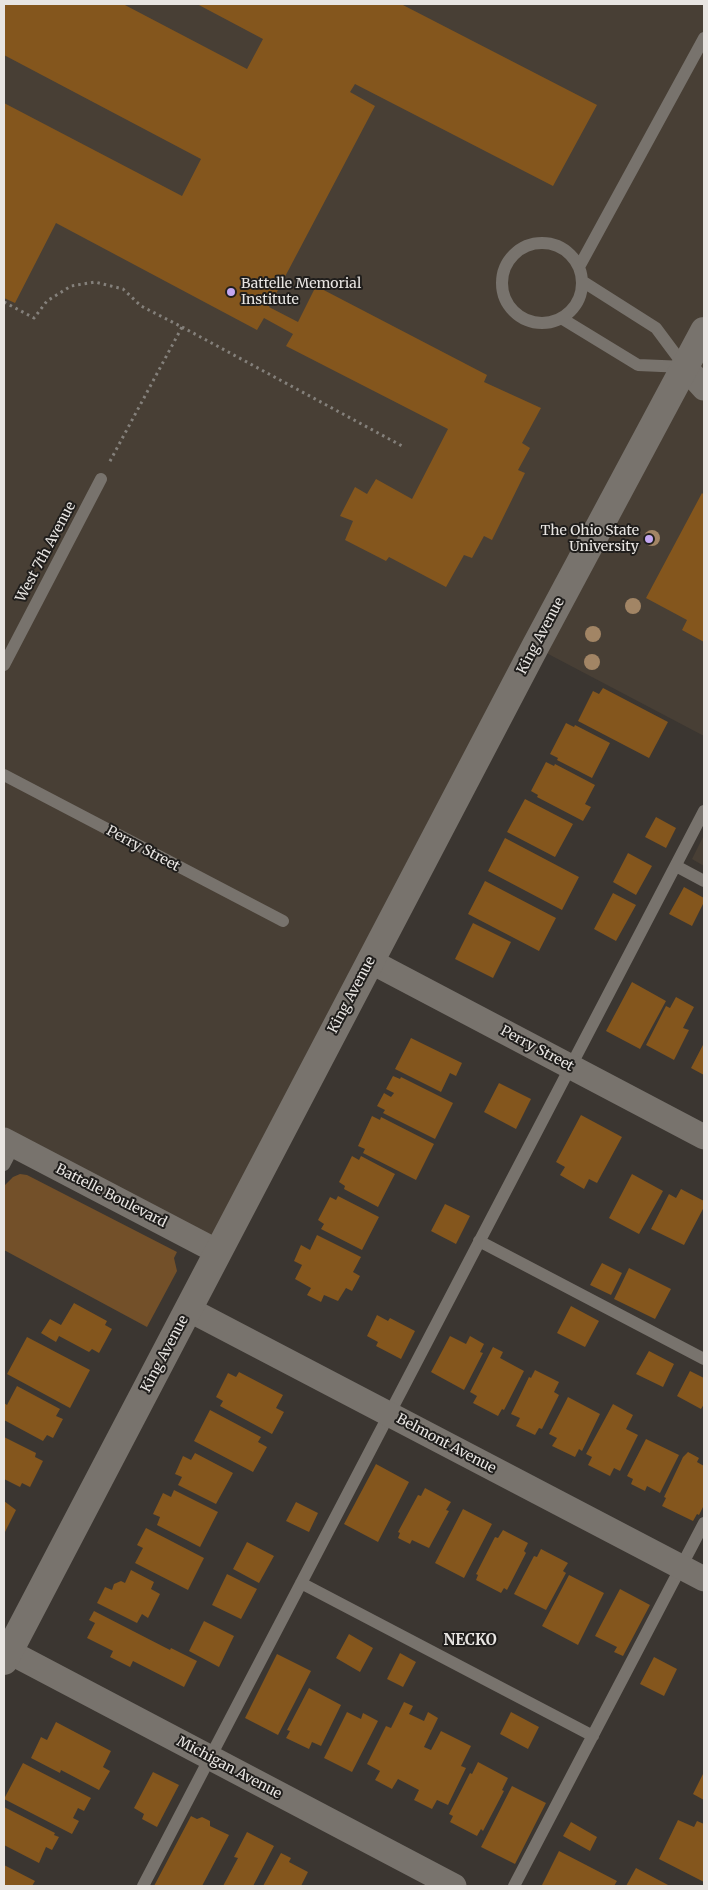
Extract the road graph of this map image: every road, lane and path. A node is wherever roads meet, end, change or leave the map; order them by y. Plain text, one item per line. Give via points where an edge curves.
1 (704, 38) edge
2 (579, 268) junction
3 (582, 281) junction
4 (4, 302) edge
5 (561, 318) junction
6 (182, 327) junction
7 (704, 331) edge
8 (694, 368) edge
9 (704, 388) edge
10 (404, 447) dead end
11 (101, 478) joint
12 (4, 665) edge
13 (4, 775) edge
14 (704, 811) edge
15 (676, 866) junction
16 (704, 881) edge
17 (283, 921) dead end
18 (370, 961) junction
19 (570, 1067) junction
20 (704, 1137) edge
21 (7, 1150) edge
22 (479, 1242) junction
23 (218, 1252) junction
24 (188, 1309) junction
25 (704, 1359) edge
26 (389, 1414) junction
27 (704, 1523) edge
28 (681, 1566) junction
29 (704, 1579) edge
30 (301, 1583) junction
31 (5, 1654) edge
32 (593, 1736) junction
33 (210, 1758) junction
34 (143, 1886) edge
35 (454, 1886) edge
36 (514, 1886) edge

1 - 2 lane
2 - 3 lane
2 - 5 lane via 571,256 548,244 522,249 505,268 503,294 518,315 542,324
3 - 5 lane via 575,306
3 - 8 lane via 656,328
4 - 6 path via 34,318 47,301 71,286 95,282 123,289 141,306
5 - 8 lane via 638,365
6 - 10 path
6 - 11 path
7 - 8 street, King Avenue
8 - 9 street
8 - 18 street, King Avenue via 535,647
11 - 12 lane, West 7th Avenue
13 - 17 lane, Perry Street
14 - 15 lane
15 - 16 lane
15 - 19 lane
18 - 19 street, Perry Street
18 - 23 street, King Avenue
19 - 20 street, Perry Street
19 - 22 lane
21 - 23 street, Battelle Boulevard
22 - 25 lane
22 - 26 lane
23 - 24 street, King Avenue
24 - 26 street, Belmont Avenue
24 - 31 street, King Avenue
26 - 28 street, Belmont Avenue
26 - 30 lane
27 - 28 lane
28 - 29 street, Belmont Avenue
28 - 32 lane
30 - 32 lane
30 - 33 lane
31 - 33 street, Michigan Avenue
32 - 36 lane
33 - 34 lane
33 - 35 street, Michigan Avenue

